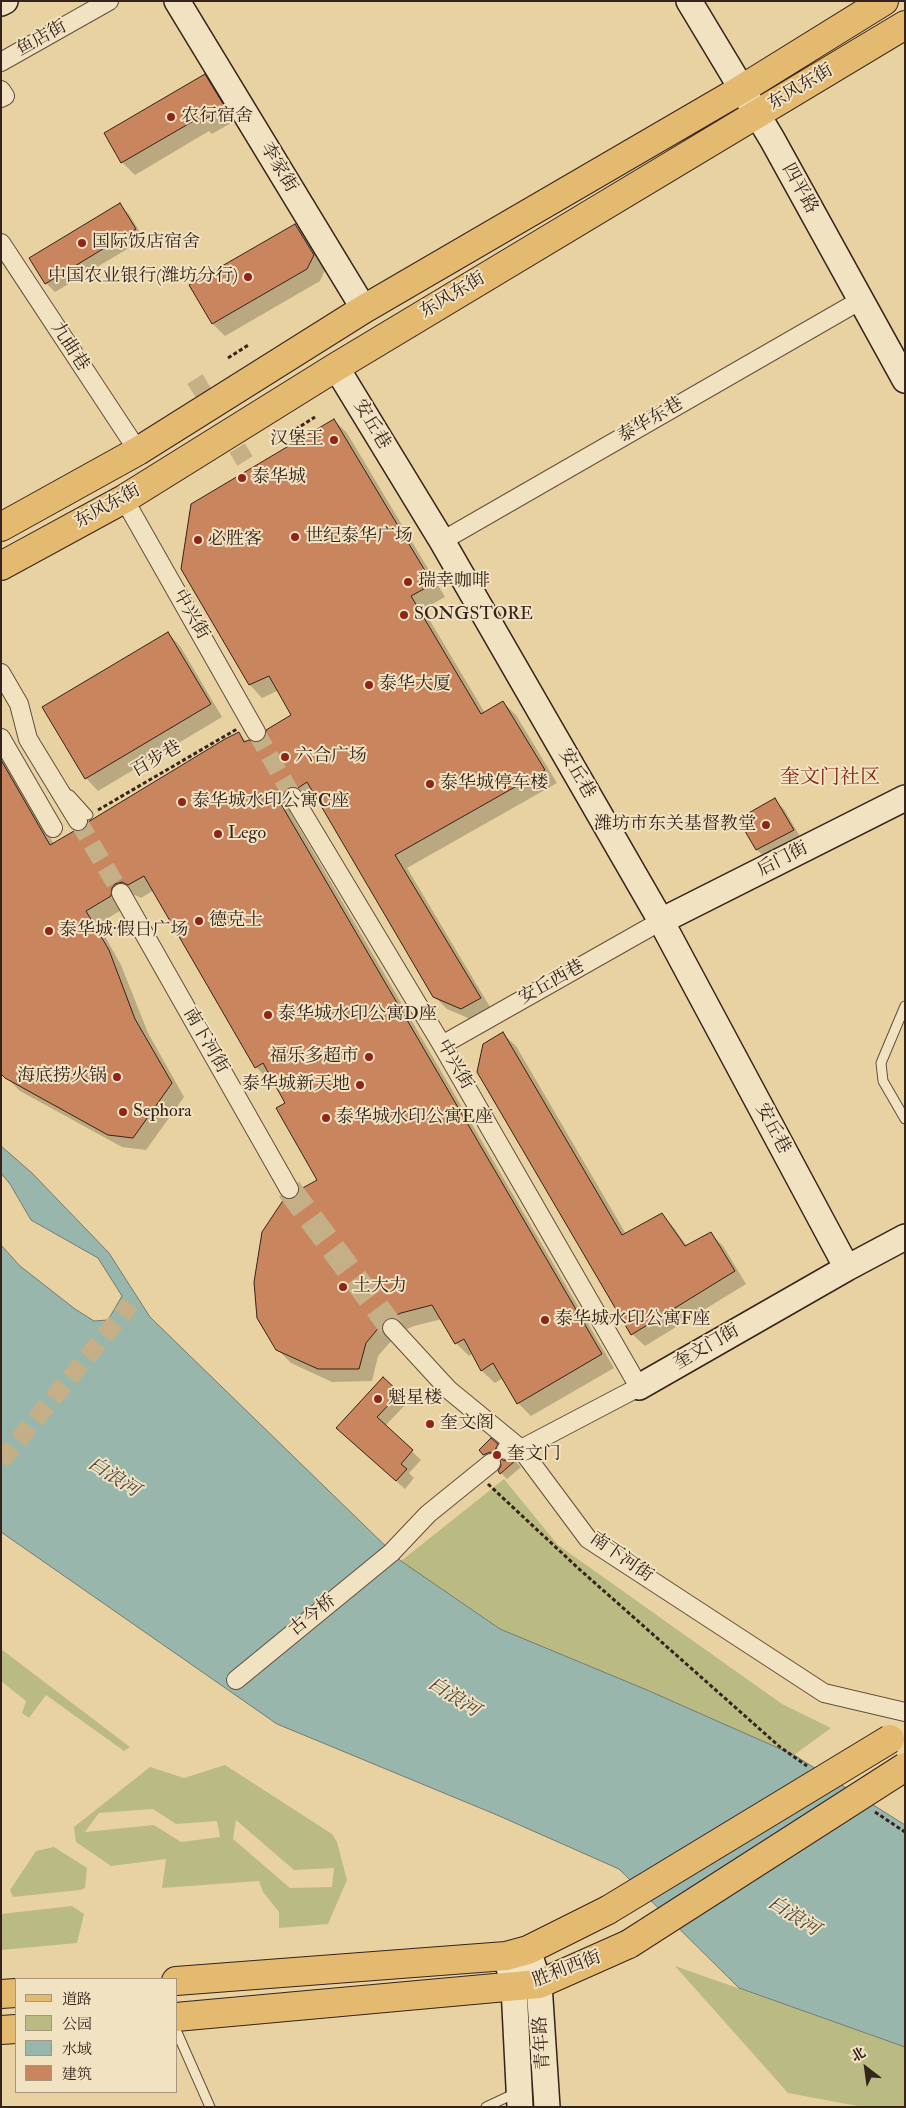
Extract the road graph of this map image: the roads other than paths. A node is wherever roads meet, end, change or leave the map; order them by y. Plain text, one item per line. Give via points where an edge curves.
1 (5, 1) edge
2 (109, 1) edge
3 (177, 1) edge
4 (689, 1) edge
5 (884, 1) edge
6 (1, 3) edge
7 (905, 25) edge
8 (1, 62) edge
9 (742, 89) junction
10 (1, 90) edge
11 (1, 98) edge
12 (757, 114) junction
13 (1, 243) edge
14 (861, 300) junction
15 (364, 309) junction
16 (336, 367) junction
17 (905, 380) edge
18 (138, 451) junction
19 (124, 499) junction
20 (1, 527) edge
21 (442, 541) junction
22 (1, 566) edge
23 (1, 673) edge
24 (1, 694) edge
25 (253, 727) tunnel mouth
26 (1, 738) edge
27 (28, 739) junction
28 (293, 797) tunnel mouth
29 (905, 798) edge
30 (83, 818) tunnel mouth
31 (53, 828) dead end
32 (121, 893) tunnel mouth
33 (661, 921) junction
34 (905, 1006) edge
35 (442, 1045) junction
36 (905, 1120) edge
37 (289, 1188) tunnel mouth
38 (903, 1243) edge
39 (847, 1268) junction
40 (392, 1328) tunnel mouth
41 (639, 1387) junction
42 (514, 1449) junction
43 (484, 1468) road end
44 (236, 1680) dead end
45 (905, 1712) edge
46 (898, 1734) edge
47 (905, 1767) edge
48 (517, 1953) junction
49 (178, 1981) edge
50 (526, 1986) junction
51 (15, 1993) edge
52 (1, 1994) edge
53 (178, 2017) edge
54 (15, 2029) edge
55 (1, 2030) edge
56 (178, 2035) edge
57 (520, 2099) edge
58 (210, 2107) edge
59 (486, 2107) edge
60 (547, 2107) edge

1 - 6 street
2 - 8 street, 鱼店街
3 - 15 street, 李家街
4 - 9 street, 四平路
5 - 9 main road, 东风东街
7 - 12 main road, 东风东街
9 - 12 street, 四平路
9 - 15 main road, 东风东街
10 - 11 street via 5,96
12 - 14 street, 四平路
12 - 16 main road, 东风东街
13 - 18 street, 九曲巷
14 - 17 street, 四平路
14 - 21 street, 泰华东巷
15 - 18 main road, 东风东街
16 - 19 main road, 东风东街
16 - 21 street, 安丘巷
18 - 20 main road, 东风东街
19 - 22 main road, 东风东街
19 - 25 street, 中兴街
21 - 33 street, 安丘巷
23 - 27 street via 19,704
24 - 27 street
26 - 31 street
27 - 30 street
28 - 35 street, 中兴街
29 - 33 street, 后门街
32 - 37 street, 南下河街
33 - 35 street, 安丘西巷
33 - 39 street, 安丘巷
34 - 36 lane via 882,1063 883,1081
35 - 41 street, 中兴街
38 - 39 street, 奎文门街
39 - 41 street, 奎文门街
40 - 42 street, 南下河街 via 449,1390
41 - 42 street, 奎文门街
42 - 45 street, 南下河街 via 588,1539 824,1693
43 - 44 street, 古今桥 via 428,1514 391,1553
46 - 48 main road, 胜利西街, bridge via 608,1910
47 - 50 main road, 胜利西街, bridge via 630,1944
48 - 49 main road, 胜利西街
48 - 50 street, 青年路
50 - 53 main road, 胜利西街
50 - 57 street, 青年路
50 - 60 street, 青年路
51 - 52 main road
54 - 55 main road
56 - 58 lane
57 - 59 lane

